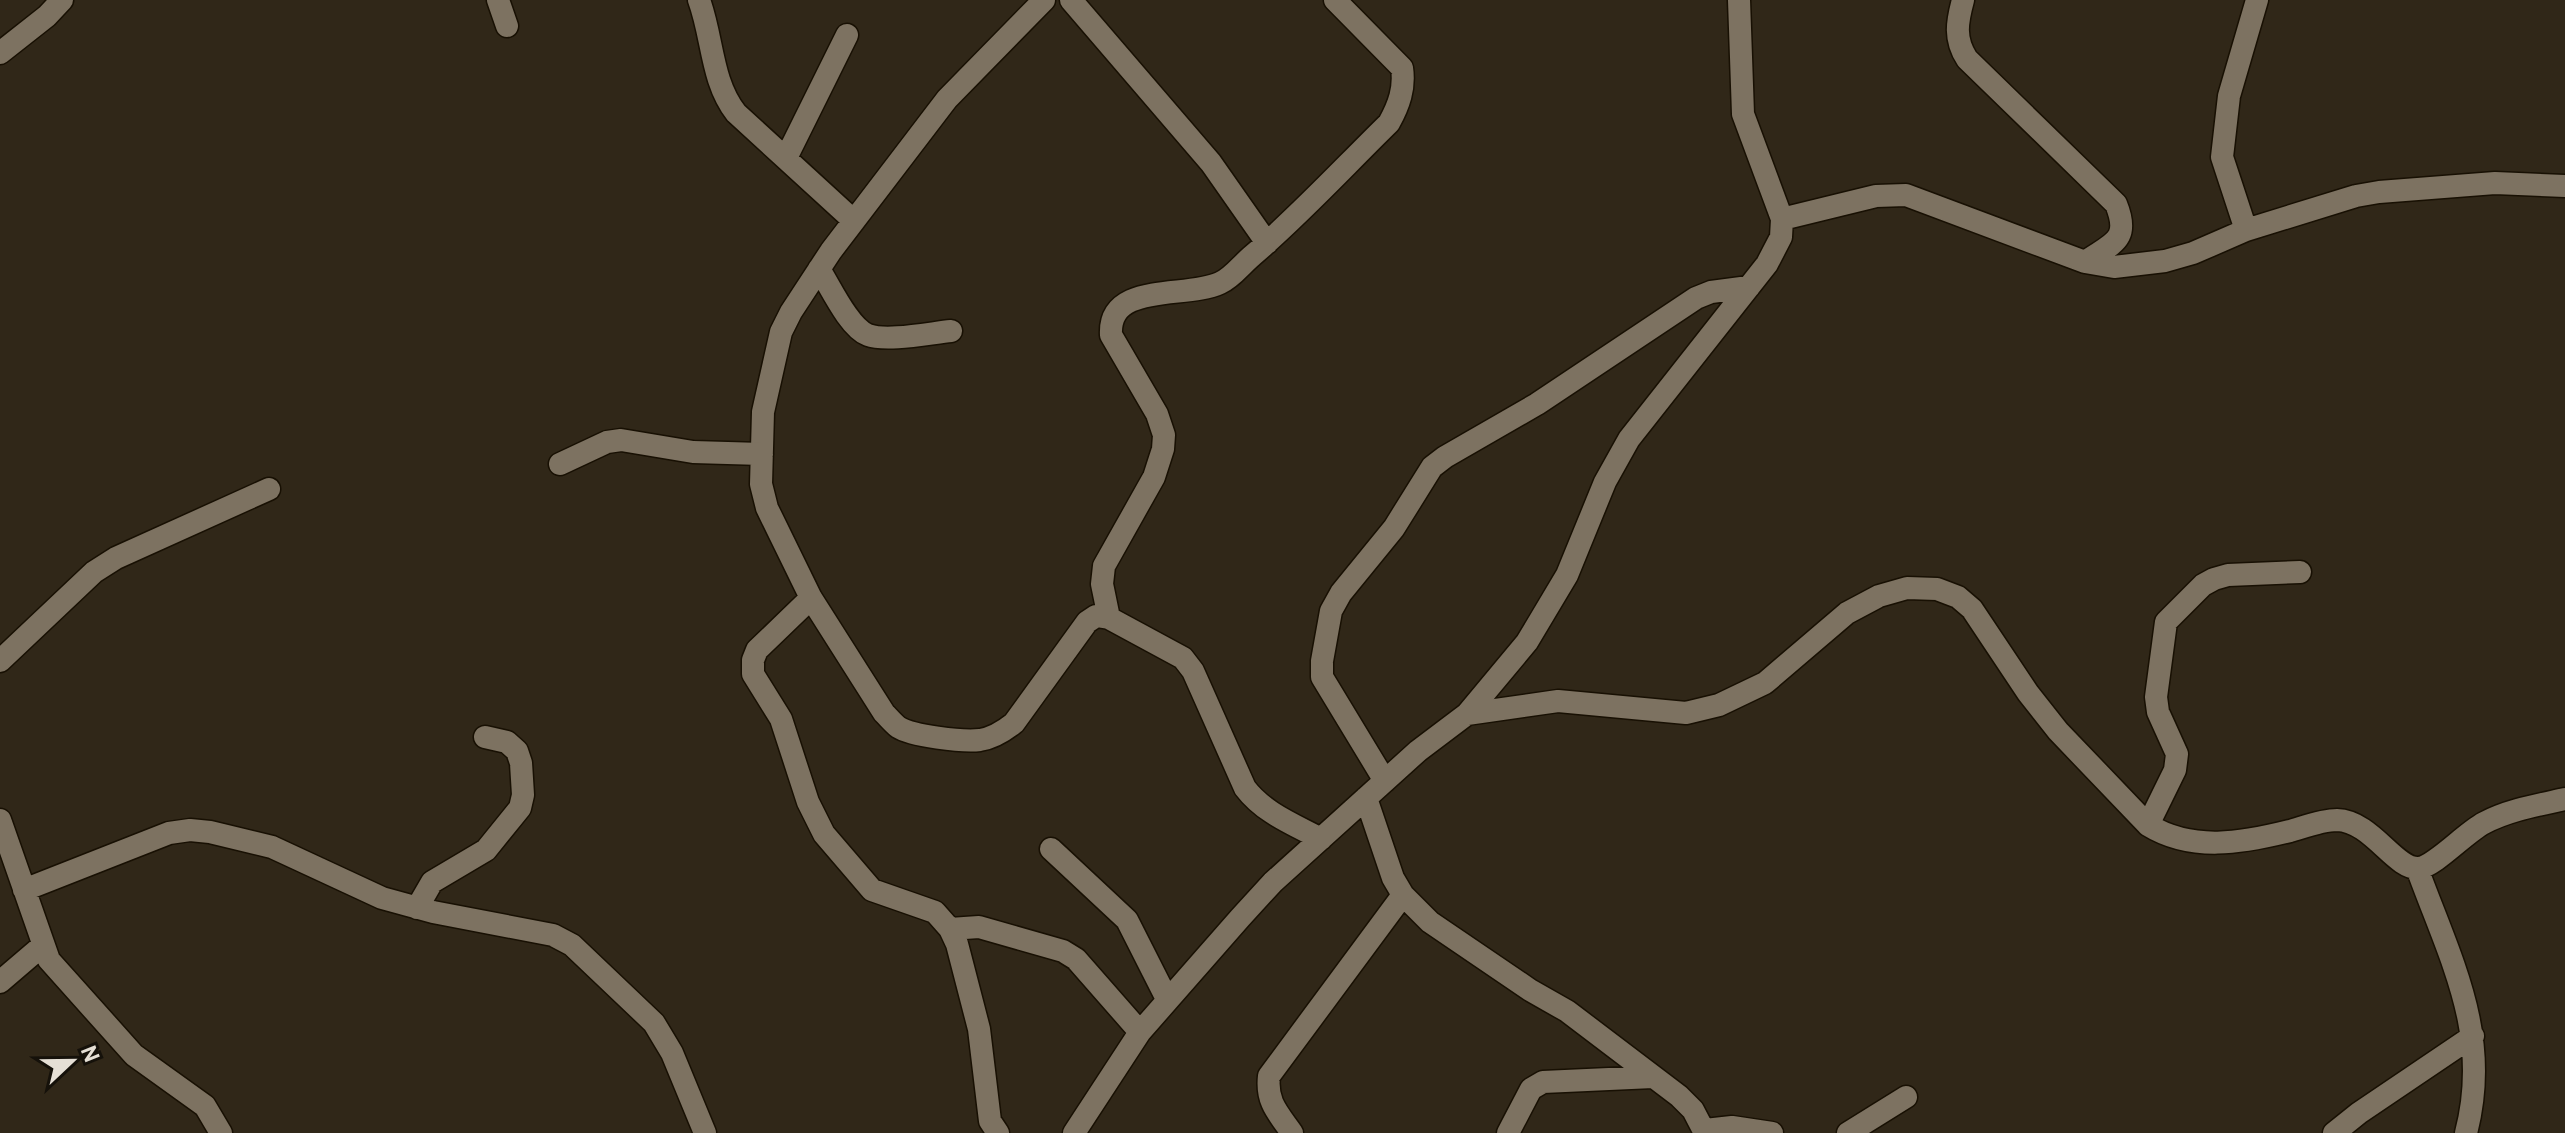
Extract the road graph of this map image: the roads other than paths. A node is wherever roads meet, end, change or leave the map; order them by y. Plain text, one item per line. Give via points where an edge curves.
1 (62, 0) edge
2 (498, 0) edge
3 (699, 0) edge
4 (1044, 0) edge
5 (1071, 0) edge
6 (1335, 0) edge
7 (1739, 0) edge
8 (1963, 0) edge
9 (2257, 0) edge
10 (507, 26) dead end
11 (847, 35) dead end
12 (0, 53) edge
13 (786, 158) junction
14 (2565, 186) edge
15 (1782, 219) junction
16 (854, 221) junction
17 (2246, 230) junction
18 (1267, 243) junction
19 (2085, 262) junction
20 (819, 269) junction
21 (1749, 287) junction
22 (951, 331) dead end
23 (762, 454) junction
24 (560, 464) dead end
25 (269, 489) dead end
26 (2300, 572) dead end
27 (811, 598) junction
28 (1109, 618) junction
29 (0, 661) edge
30 (1467, 714) junction
31 (485, 737) dead end
32 (1385, 781) junction
33 (1366, 798) junction
34 (2565, 799) edge
35 (0, 820) edge
36 (2148, 825) junction
37 (1321, 839) junction
38 (1051, 849) dead end
39 (2417, 868) junction
40 (24, 890) junction
41 (1403, 895) junction
42 (417, 908) junction
43 (950, 929) junction
44 (42, 946) junction
45 (0, 982) edge
46 (1167, 999) junction
47 (1140, 1032) junction
48 (2473, 1036) junction
49 (1653, 1077) junction
50 (1906, 1097) dead end
51 (1705, 1132) edge
52 (221, 1133) edge
53 (705, 1133) edge
54 (998, 1133) edge
55 (1074, 1133) edge
56 (1292, 1133) edge
57 (1508, 1133) edge
58 (1772, 1133) edge
59 (1848, 1133) edge
60 (2334, 1133) edge
61 (2466, 1133) edge

1 - 12 street
2 - 10 street
3 - 13 street via 726,100
4 - 16 street via 960,83
5 - 18 street via 1211,163
6 - 18 street via 1402,68 1399,105 1389,123
7 - 15 street via 1743,114
8 - 19 street via 1957,35 1967,59 2116,204 2123,231
9 - 17 street via 2229,96 2222,157
11 - 13 street
13 - 16 street
14 - 17 street via 2495,183 2379,192
15 - 19 street via 1876,196 1906,195
15 - 21 street via 1781,237
16 - 20 street
17 - 19 street via 2165,261 2114,267
18 - 28 street via 1224,281 1209,288 1136,297 1118,307 1110,321 1111,335 1164,435 1154,477 1104,566
20 - 22 street via 853,324 866,334
20 - 23 street via 781,332 763,412
21 - 30 street via 1629,439 1543,618
21 - 32 street via 1696,298 1432,467 1394,528 1341,593 1331,611 1322,661 1330,693
23 - 24 street via 693,452 621,440
23 - 27 street via 767,508
25 - 29 street via 94,572
26 - 36 street via 2214,579 2166,622 2156,697 2177,754 2175,770
27 - 28 street via 897,726 956,739 981,740 1014,723 1087,622 1096,616
27 - 43 street via 757,650 753,674 781,719 824,834 872,890 935,912
28 - 37 street via 1183,658 1251,795 1271,813
30 - 32 street
30 - 36 street via 1558,701 1686,713 1719,705 1765,683 1847,613 1907,588 1937,589 1972,609 2058,731
31 - 42 street via 507,742 517,751 520,808 486,850 432,882
32 - 33 street
33 - 37 street
33 - 41 street
34 - 39 street via 2485,823 2432,864
35 - 40 street
36 - 39 street via 2185,841 2223,842 2336,820 2356,824 2406,865
37 - 46 street via 1273,882
38 - 46 street via 1127,920
39 - 48 street via 2463,993
40 - 42 street via 169,833 190,830 272,847 355,887
40 - 44 street
41 - 49 street via 1430,922 1567,1011
41 - 56 street via 1269,1076 1272,1106
42 - 53 street via 553,935 572,945 654,1023
43 - 47 street via 979,927 1063,951
43 - 54 street via 979,1029 990,1121
44 - 45 street
44 - 52 street via 134,1055 205,1106
46 - 47 street
47 - 55 street
48 - 60 street
48 - 61 street via 2474,1078
49 - 51 street via 1693,1110
49 - 57 street via 1543,1082 1531,1089
50 - 59 street
51 - 58 street via 1732,1127

